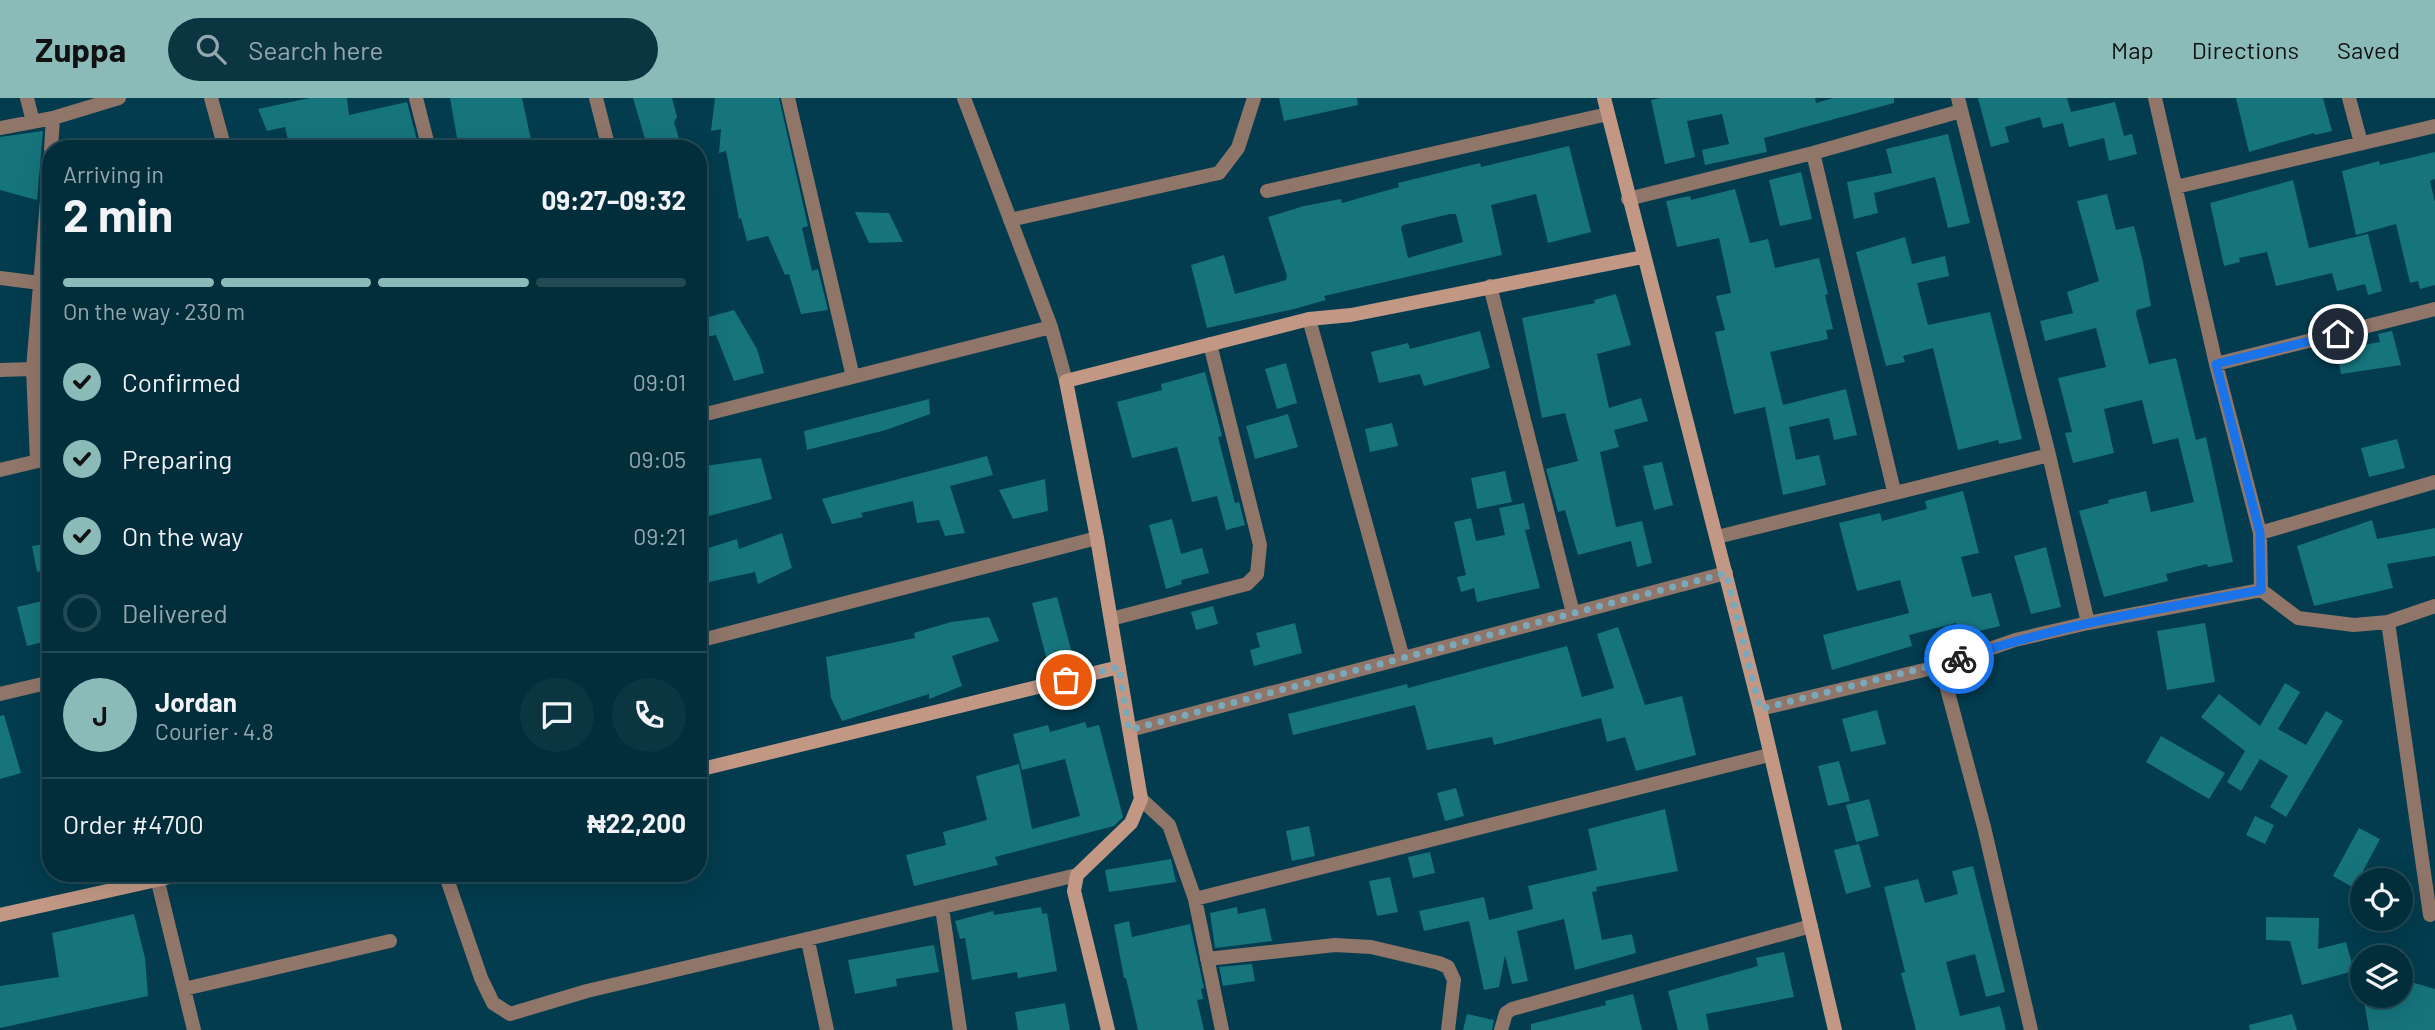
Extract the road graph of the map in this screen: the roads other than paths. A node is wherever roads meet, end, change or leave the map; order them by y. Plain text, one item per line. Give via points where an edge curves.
1 (27, 98) edge
2 (119, 98) edge
3 (211, 98) edge
4 (416, 98) edge
5 (596, 98) edge
6 (788, 98) edge
7 (964, 98) edge
8 (1254, 98) edge
9 (1604, 98) edge
10 (2155, 98) edge
11 (2349, 98) edge
12 (1959, 105) edge
13 (1608, 114) junction
14 (53, 118) junction
15 (33, 122) junction
16 (2435, 126) edge
17 (0, 128) edge
18 (52, 140) edge
19 (223, 140) edge
20 (427, 140) edge
21 (607, 140) edge
22 (2361, 143) junction
23 (1814, 153) junction
24 (2176, 187) junction
25 (1267, 191) dead end
26 (1628, 199) junction
27 (1010, 220) junction
28 (1643, 257) junction
29 (42, 275) edge
30 (0, 278) edge
31 (40, 283) junction
32 (1490, 286) junction
33 (2435, 309) edge
34 (1309, 319) junction
35 (1051, 327) junction
36 (1210, 344) junction
37 (2216, 364) junction
38 (33, 369) junction
39 (0, 370) edge
40 (853, 377) junction
41 (1066, 381) junction
42 (707, 414) edge
43 (42, 443) edge
44 (2049, 455) junction
45 (42, 460) edge
46 (0, 470) edge
47 (2435, 482) edge
48 (1894, 491) junction
49 (2260, 533) junction
50 (1717, 537) junction
51 (1097, 538) junction
52 (1726, 573) junction
53 (2261, 590) junction
54 (2435, 606) edge
55 (1573, 613) junction
56 (1111, 619) junction
57 (2388, 622) junction
58 (2088, 623) junction
59 (707, 639) edge
60 (1403, 658) junction
61 (1941, 666) junction
62 (1119, 667) junction
63 (42, 684) edge
64 (0, 694) edge
65 (1760, 709) junction
66 (1129, 730) junction
67 (1769, 755) junction
68 (707, 767) edge
69 (1141, 799) junction
70 (1077, 874) junction
71 (140, 882) edge
72 (158, 882) edge
73 (449, 882) edge
74 (1195, 899) junction
75 (942, 908) junction
76 (0, 915) edge
77 (2430, 915) dead end
78 (1811, 926) junction
79 (390, 941) dead end
80 (808, 941) junction
81 (1207, 959) junction
82 (184, 989) junction
83 (510, 1014) junction
84 (194, 1030) edge
85 (513, 1030) edge
86 (827, 1030) edge
87 (960, 1030) edge
88 (1108, 1030) edge
89 (1222, 1030) edge
90 (1448, 1030) edge
91 (1501, 1030) edge
92 (1835, 1030) edge
93 (2031, 1030) edge

1 - 15 street
2 - 14 street
3 - 19 street
4 - 20 street
5 - 21 street
6 - 40 street
7 - 27 street
8 - 27 street via 1238,148 1219,173
9 - 13 street
10 - 24 street
11 - 22 street
12 - 23 street
12 - 44 street
13 - 25 street
13 - 26 street
14 - 15 street
14 - 18 street
15 - 17 street
16 - 22 street
22 - 24 street
23 - 26 street
23 - 48 street
24 - 37 street
26 - 28 street
27 - 35 street
28 - 32 street
28 - 50 street
29 - 31 street
30 - 31 street
31 - 38 street
32 - 34 street via 1351,315
32 - 55 street
33 - 37 street
34 - 36 street
34 - 60 street
35 - 40 street
35 - 41 street
36 - 41 street
36 - 56 street via 1259,545 1257,574 1247,584
37 - 49 street
38 - 39 street
38 - 43 street
40 - 42 street
41 - 51 street
44 - 48 street
44 - 58 street
45 - 46 street
47 - 49 street
48 - 50 street
49 - 53 street
50 - 52 street
51 - 56 street
51 - 59 street
52 - 55 street
52 - 65 street
53 - 57 street via 2298,618 2344,624
53 - 58 street
54 - 57 street
55 - 60 street
56 - 62 street
57 - 77 street
58 - 61 street via 2015,640
60 - 66 street
61 - 65 street
61 - 93 street
62 - 66 street
62 - 68 street
63 - 64 street
65 - 67 street
66 - 69 street
67 - 74 street
67 - 78 street
69 - 70 street via 1131,823
69 - 74 street via 1170,825
70 - 75 street
70 - 88 street via 1074,891
71 - 76 street
72 - 82 street
73 - 83 street via 481,978 493,1003
74 - 81 street
75 - 80 street
75 - 87 street
78 - 91 street via 1512,1009
78 - 92 street
79 - 82 street
80 - 83 street via 587,991
80 - 86 street
81 - 89 street
81 - 90 street via 1335,946 1371,947 1439,963 1448,967 1454,980
82 - 84 street
83 - 85 street

